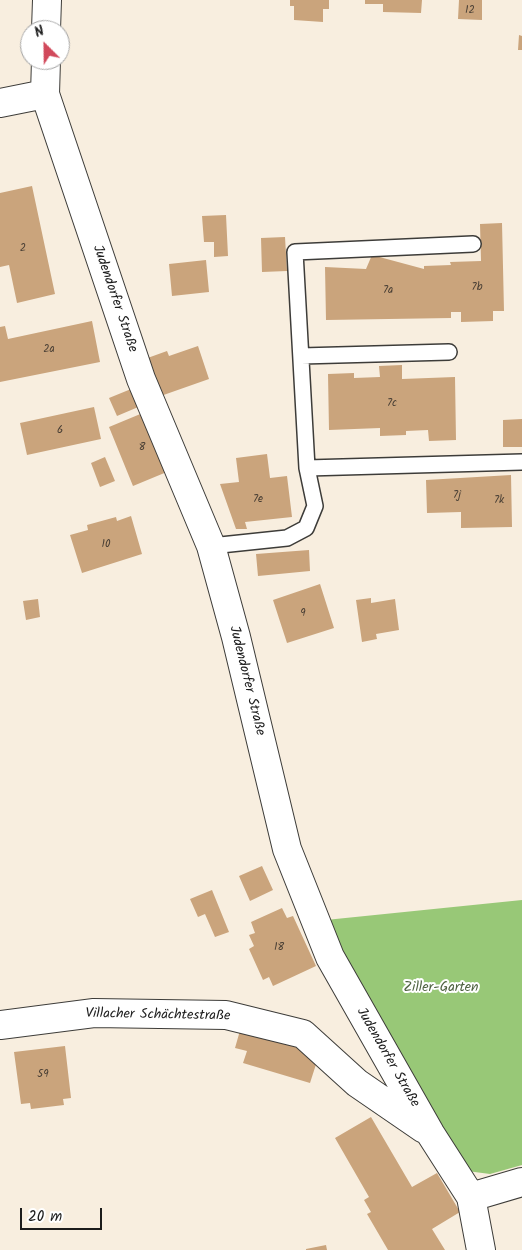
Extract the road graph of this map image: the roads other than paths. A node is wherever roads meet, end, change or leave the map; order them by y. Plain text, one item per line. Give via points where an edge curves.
1 (47, 0) edge
2 (46, 20) edge
3 (46, 70) edge
4 (45, 94) junction
5 (0, 103) edge
6 (473, 244) dead end
7 (449, 352) dead end
8 (301, 356) junction
9 (522, 462) edge
10 (307, 468) junction
11 (211, 546) junction
12 (0, 1025) edge
13 (430, 1133) junction
14 (522, 1182) edge
15 (471, 1197) junction
16 (481, 1250) edge

1 - 2 street
3 - 4 street
4 - 5 street
4 - 11 street, Judendorfer Straße via 140,378
6 - 8 lane via 295,252
7 - 8 lane
8 - 10 lane
9 - 10 lane
10 - 11 lane via 315,506 306,528 287,538
11 - 13 street, Judendorfer Straße via 287,849 330,957
12 - 13 street, Villacher Schächtestraße via 94,1013 226,1015 303,1034 357,1083
13 - 15 street, Judendorfer Straße
14 - 15 street
15 - 16 street, Judendorfer Straße

